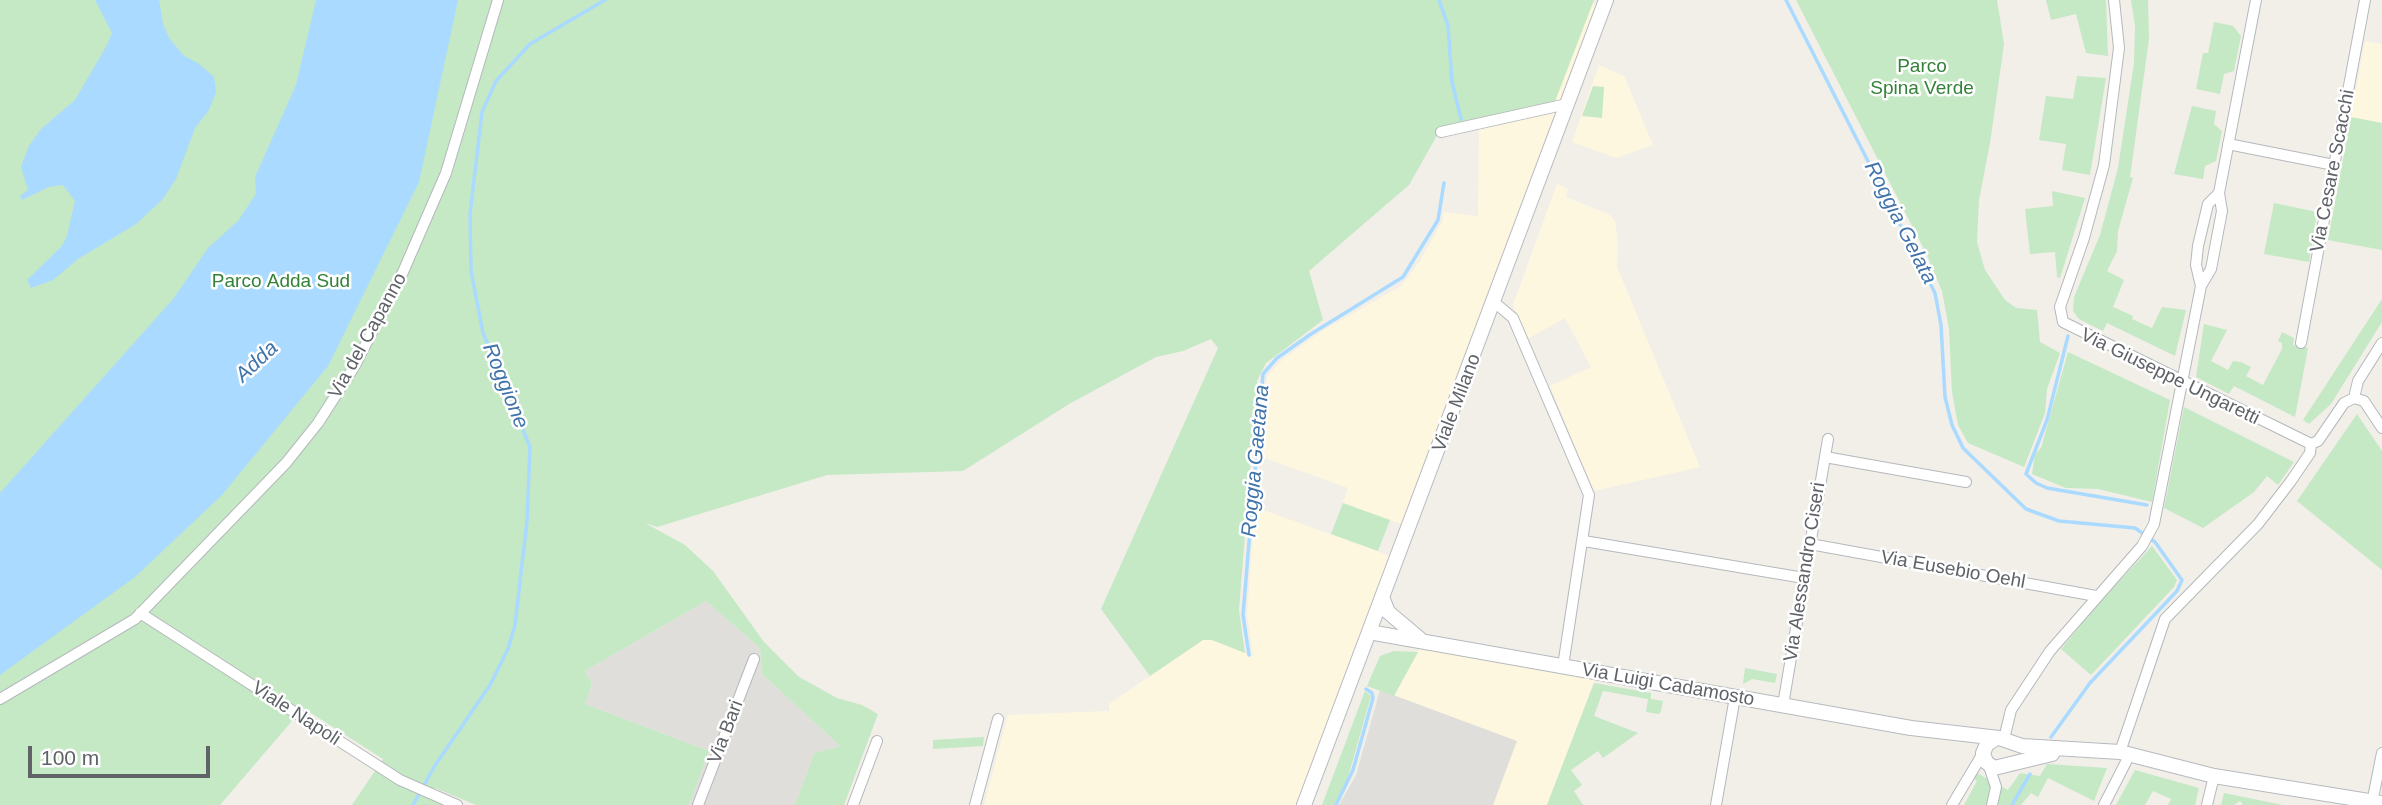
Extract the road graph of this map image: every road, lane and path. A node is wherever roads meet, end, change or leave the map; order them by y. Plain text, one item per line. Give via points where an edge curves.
1 (498, 0) edge
2 (1606, 0) edge
3 (2114, 0) edge
4 (2256, 0) edge
5 (2365, 0) edge
6 (1567, 104) junction
7 (1441, 132) dead end
8 (2228, 144) junction
9 (2334, 165) junction
10 (2219, 192) junction
11 (2200, 286) junction
12 (1494, 303) junction
13 (2301, 343) dead end
14 (2382, 343) edge
15 (2182, 382) junction
16 (2354, 398) junction
17 (2382, 428) edge
18 (1828, 439) dead end
19 (2311, 444) junction
20 (1825, 457) junction
21 (1966, 482) dead end
22 (1584, 541) junction
23 (1810, 544) junction
24 (1804, 578) junction
25 (2096, 596) junction
26 (1382, 597) junction
27 (140, 613) junction
28 (1368, 632) junction
29 (1425, 642) junction
30 (754, 659) dead end
31 (1563, 666) junction
32 (1735, 697) junction
33 (0, 699) edge
34 (1783, 705) junction
35 (998, 719) dead end
36 (1911, 728) junction
37 (2002, 740) junction
38 (877, 741) dead end
39 (2084, 750) junction
40 (2382, 752) edge
41 (2125, 753) junction
42 (1986, 759) junction
43 (2008, 765) junction
44 (2214, 776) junction
45 (2322, 800) edge
46 (2377, 803) edge
47 (457, 805) edge
48 (698, 805) edge
49 (853, 805) edge
50 (975, 805) edge
51 (1304, 805) edge
52 (1716, 805) edge
53 (1952, 805) edge
54 (1992, 805) edge
55 (2104, 805) edge
56 (2207, 805) edge

1 - 27 street, Via del Capanno via 446,173 403,272 354,367 286,463
2 - 6 street, Viale Milano
3 - 15 street, Via Giuseppe Ungaretti via 2119,48 2104,165 2059,315 2068,327
4 - 8 street
5 - 9 street, Via Cesare Scacchi
6 - 7 street
6 - 12 street, Viale Milano
8 - 9 street
8 - 10 street
9 - 13 street, Via Cesare Scacchi
10 - 11 street via 2222,211 2211,269
10 - 11 street via 2208,204 2198,246
11 - 15 street
12 - 22 street via 1513,318 1587,487
12 - 26 street, Viale Milano
14 - 16 street via 2358,381
15 - 19 street, Via Giuseppe Ungaretti
15 - 25 street via 2148,536
16 - 17 street via 2364,401
16 - 19 street via 2344,403 2318,441
18 - 20 street, Via Alessandro Ciseri
19 - 41 street via 2286,490 2165,619
20 - 21 street
20 - 23 street, Via Alessandro Ciseri
22 - 24 street
22 - 31 street
23 - 24 street, Via Alessandro Ciseri
23 - 25 street, Via Eusebio Oehl
24 - 34 street, Via Alessandro Ciseri
25 - 37 street via 2016,702
26 - 28 street, Viale Milano
26 - 29 street, Via Luigi Cadamosto via 1388,612
27 - 33 street, Via del Capanno
27 - 47 street, Viale Napoli via 338,742
28 - 29 street, Via Luigi Cadamosto
28 - 51 street, Viale Milano
29 - 31 street, Via Luigi Cadamosto
30 - 48 street, Via Bari
31 - 32 street, Via Luigi Cadamosto
32 - 34 street, Via Luigi Cadamosto
32 - 52 street
34 - 36 street, Via Luigi Cadamosto
35 - 50 street
36 - 37 street, Via Luigi Cadamosto
36 - 42 street, Via Luigi Cadamosto via 1968,745
37 - 39 street, Via Luigi Cadamosto via 2028,747
37 - 42 street via 1987,744
37 - 43 street via 2013,756
38 - 49 street
39 - 41 street
39 - 43 street
40 - 46 street
41 - 44 street
41 - 55 street
42 - 43 street via 1999,768
42 - 53 street
42 - 54 street via 1996,787
44 - 45 street
44 - 56 street
45 - 46 street

